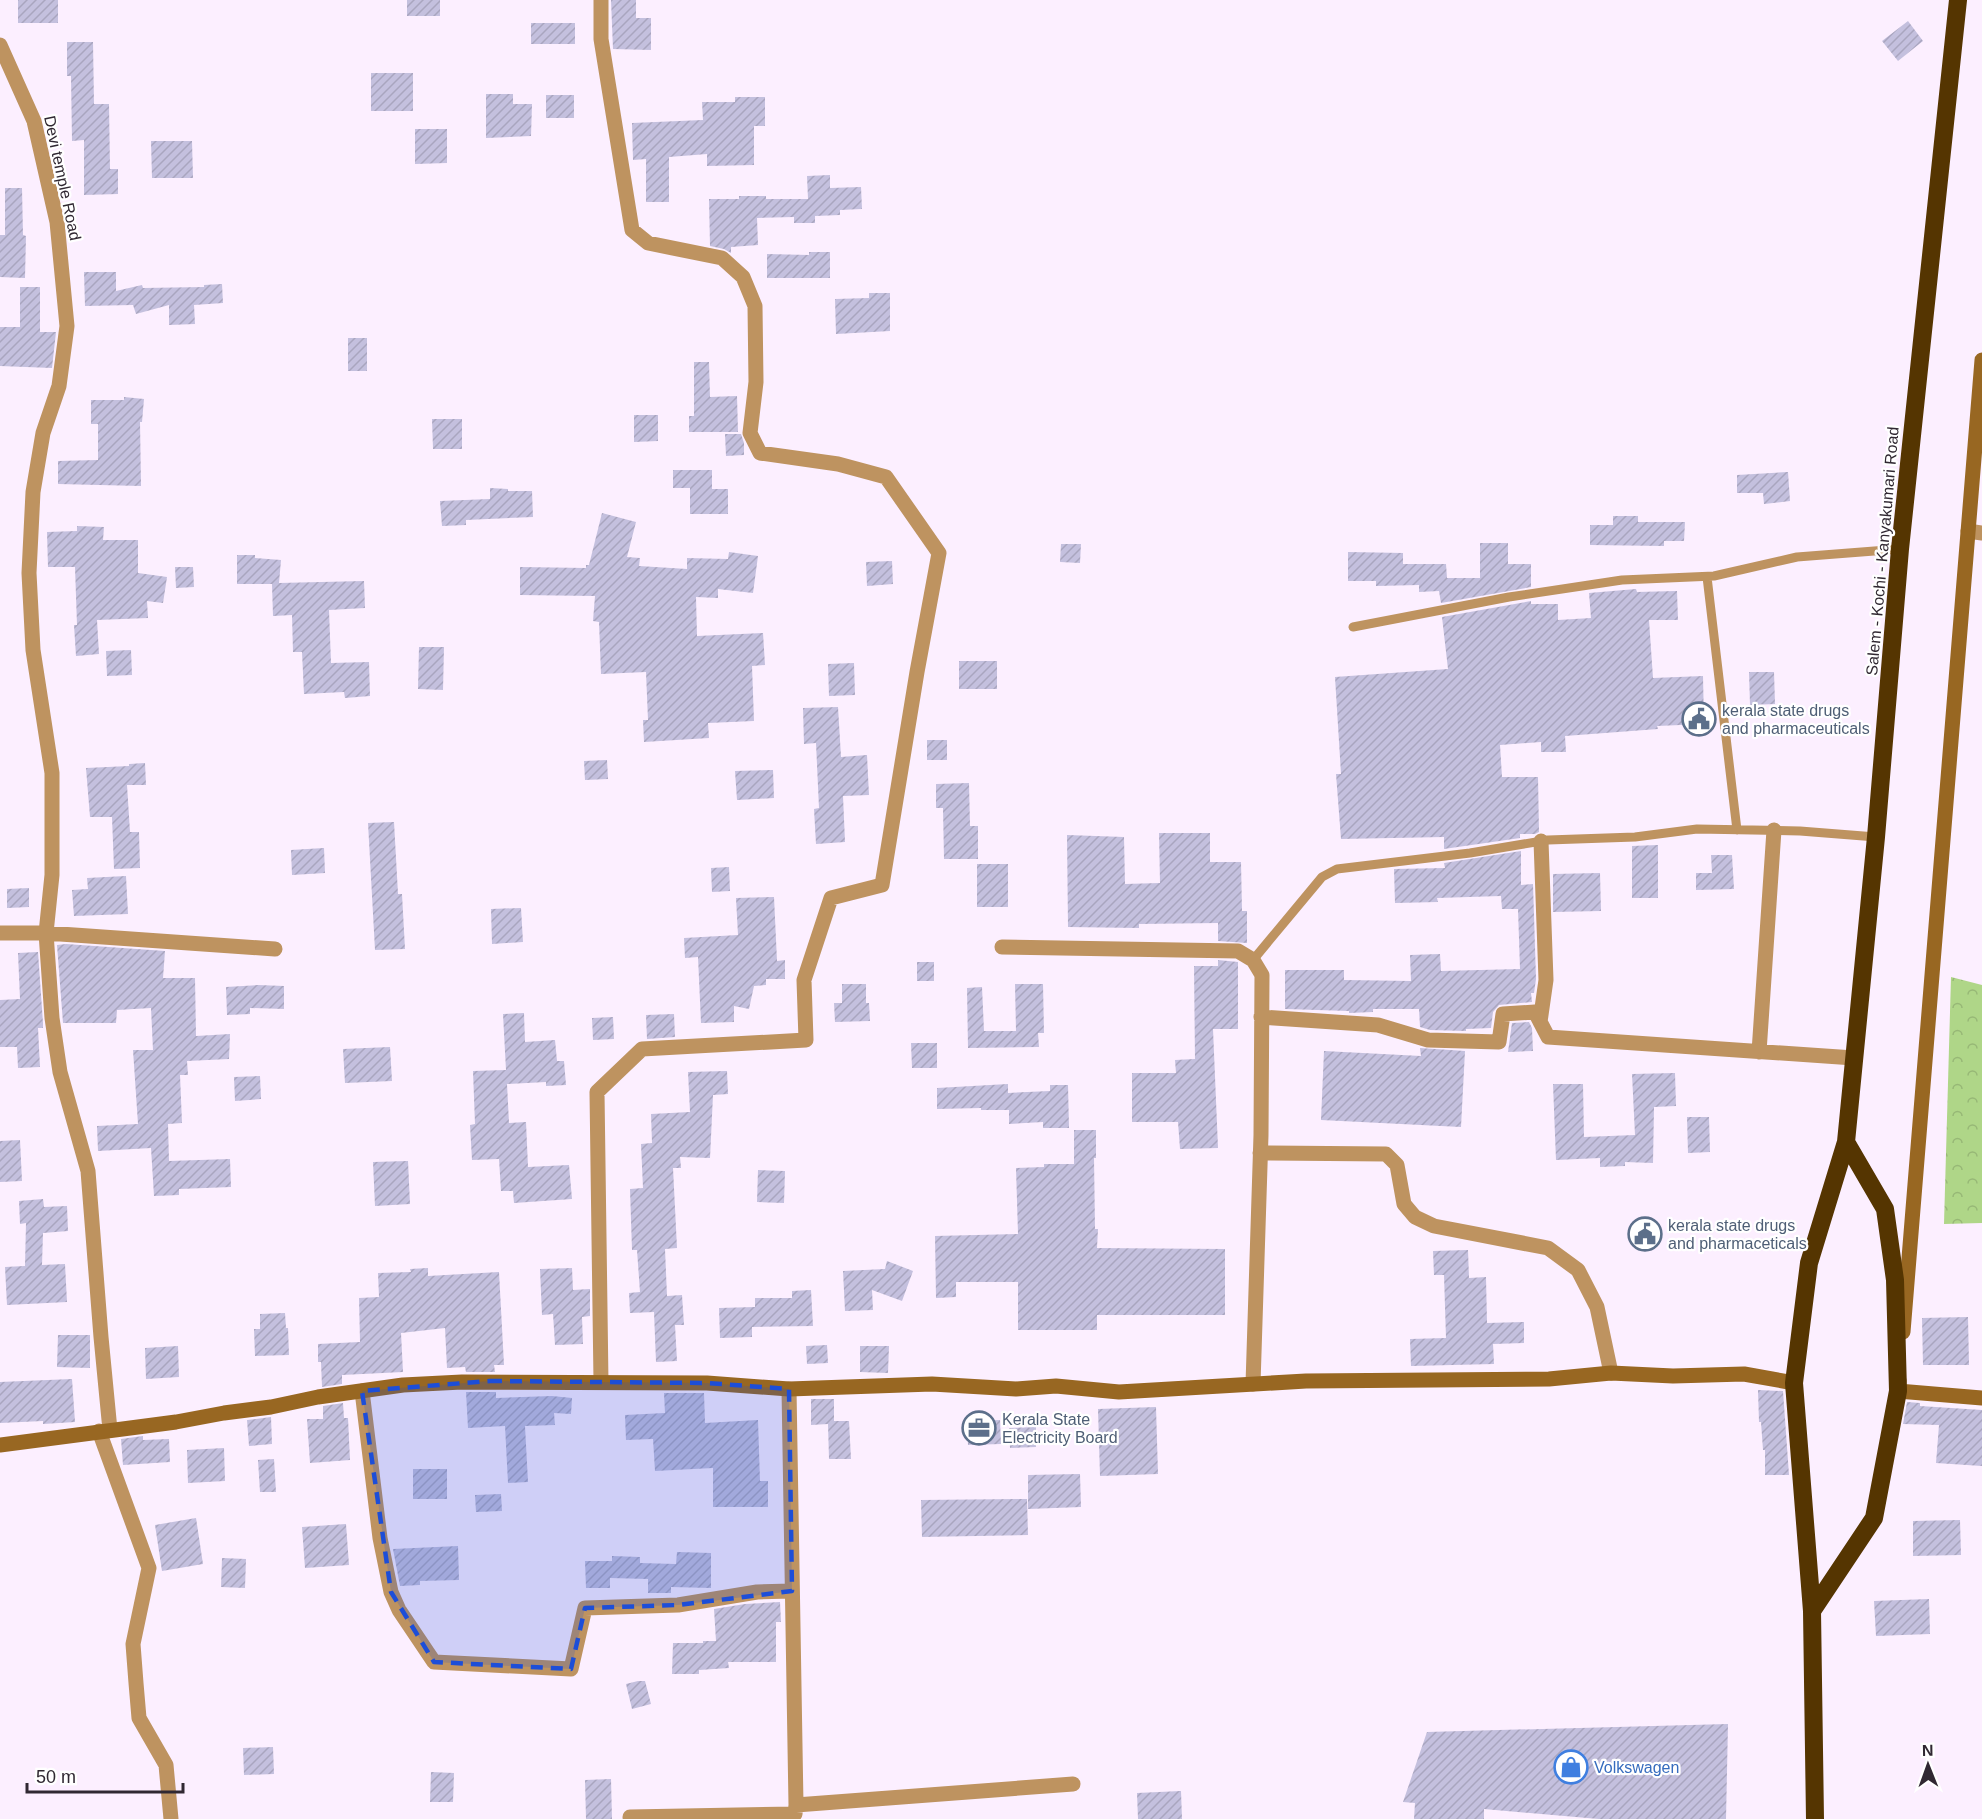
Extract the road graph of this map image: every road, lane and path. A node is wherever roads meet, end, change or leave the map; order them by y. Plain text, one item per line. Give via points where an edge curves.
1 (601, 0) edge
2 (1958, 0) edge
3 (0, 46) edge
4 (1982, 360) edge
5 (1975, 532) edge
6 (1900, 549) junction
7 (1707, 577) junction
8 (1353, 627) dead end
9 (1737, 830) junction
10 (1774, 830) junction
11 (1876, 837) junction
12 (1541, 841) junction
13 (0, 933) edge
14 (46, 933) junction
15 (1002, 947) dead end
16 (276, 950) dead end
17 (1253, 960) junction
18 (1261, 1017) junction
19 (1540, 1022) junction
20 (1759, 1052) junction
21 (1854, 1058) junction
22 (1846, 1143) junction
23 (1260, 1153) junction
24 (1611, 1373) junction
25 (601, 1382) junction
26 (1794, 1383) junction
27 (1253, 1384) junction
28 (789, 1389) junction
29 (362, 1390) junction
30 (1898, 1392) junction
31 (1982, 1398) edge
32 (105, 1430) junction
33 (0, 1445) edge
34 (792, 1591) junction
35 (1812, 1611) junction
36 (1073, 1784) dead end
37 (796, 1813) edge
38 (630, 1817) dead end
39 (171, 1819) edge
40 (1815, 1819) edge

1 - 25 street via 601,39 632,230 648,243 722,258 743,278 754,306 756,382 750,433 760,453 838,464 886,477 939,553 882,885 831,898 804,980 806,1040 642,1049 597,1092
2 - 6 highway, Salem - Kochi - Kanyakumari Road
3 - 14 street, Devi temple Road via 34,121 57,222 68,326 59,387 43,433 33,492 29,573 33,650 52,773 52,875
4 - 5 street
5 - 30 street
6 - 7 lane via 1797,557
6 - 11 highway, Salem - Kochi - Kanyakumari Road
7 - 8 lane via 1622,580
7 - 9 lane
9 - 10 lane
9 - 12 lane via 1697,829 1635,837
10 - 11 lane
10 - 20 street
11 - 21 highway, Salem - Kochi - Kanyakumari Road
12 - 17 lane via 1337,868 1322,878
12 - 19 street via 1546,980
13 - 14 street
14 - 16 street
14 - 32 street, Devi temple Road via 60,1072 88,1171
15 - 17 street via 1238,951
17 - 18 street via 1262,975
18 - 19 street via 1378,1025 1428,1040 1499,1042 1503,1014 1535,1012
18 - 23 street
19 - 20 street via 1548,1037
20 - 21 street
21 - 22 highway, Salem - Kochi - Kanyakumari Road
22 - 26 highway, Salem - Kochi - Kanyakumari Road via 1809,1263
22 - 30 highway via 1885,1209 1895,1280
23 - 24 street via 1386,1154 1397,1165 1404,1204 1415,1217 1434,1226 1548,1248 1578,1270 1597,1307
23 - 27 street
24 - 26 street via 1744,1374
24 - 27 street via 1549,1379
25 - 28 street
25 - 29 street via 462,1382
26 - 35 highway, Salem - Kochi - Kanyakumari Road
27 - 28 street via 1119,1392 1056,1386 1016,1389 932,1384
28 - 34 street
29 - 32 street
29 - 34 street via 380,1538 391,1592 434,1662 571,1669 585,1608 678,1605 757,1592
30 - 31 street
30 - 35 highway via 1874,1518
32 - 33 street
32 - 39 street, Devi temple Road via 120,1493 149,1568 134,1644 139,1718 166,1764
34 - 37 street
35 - 40 highway
36 - 37 street
37 - 38 street

